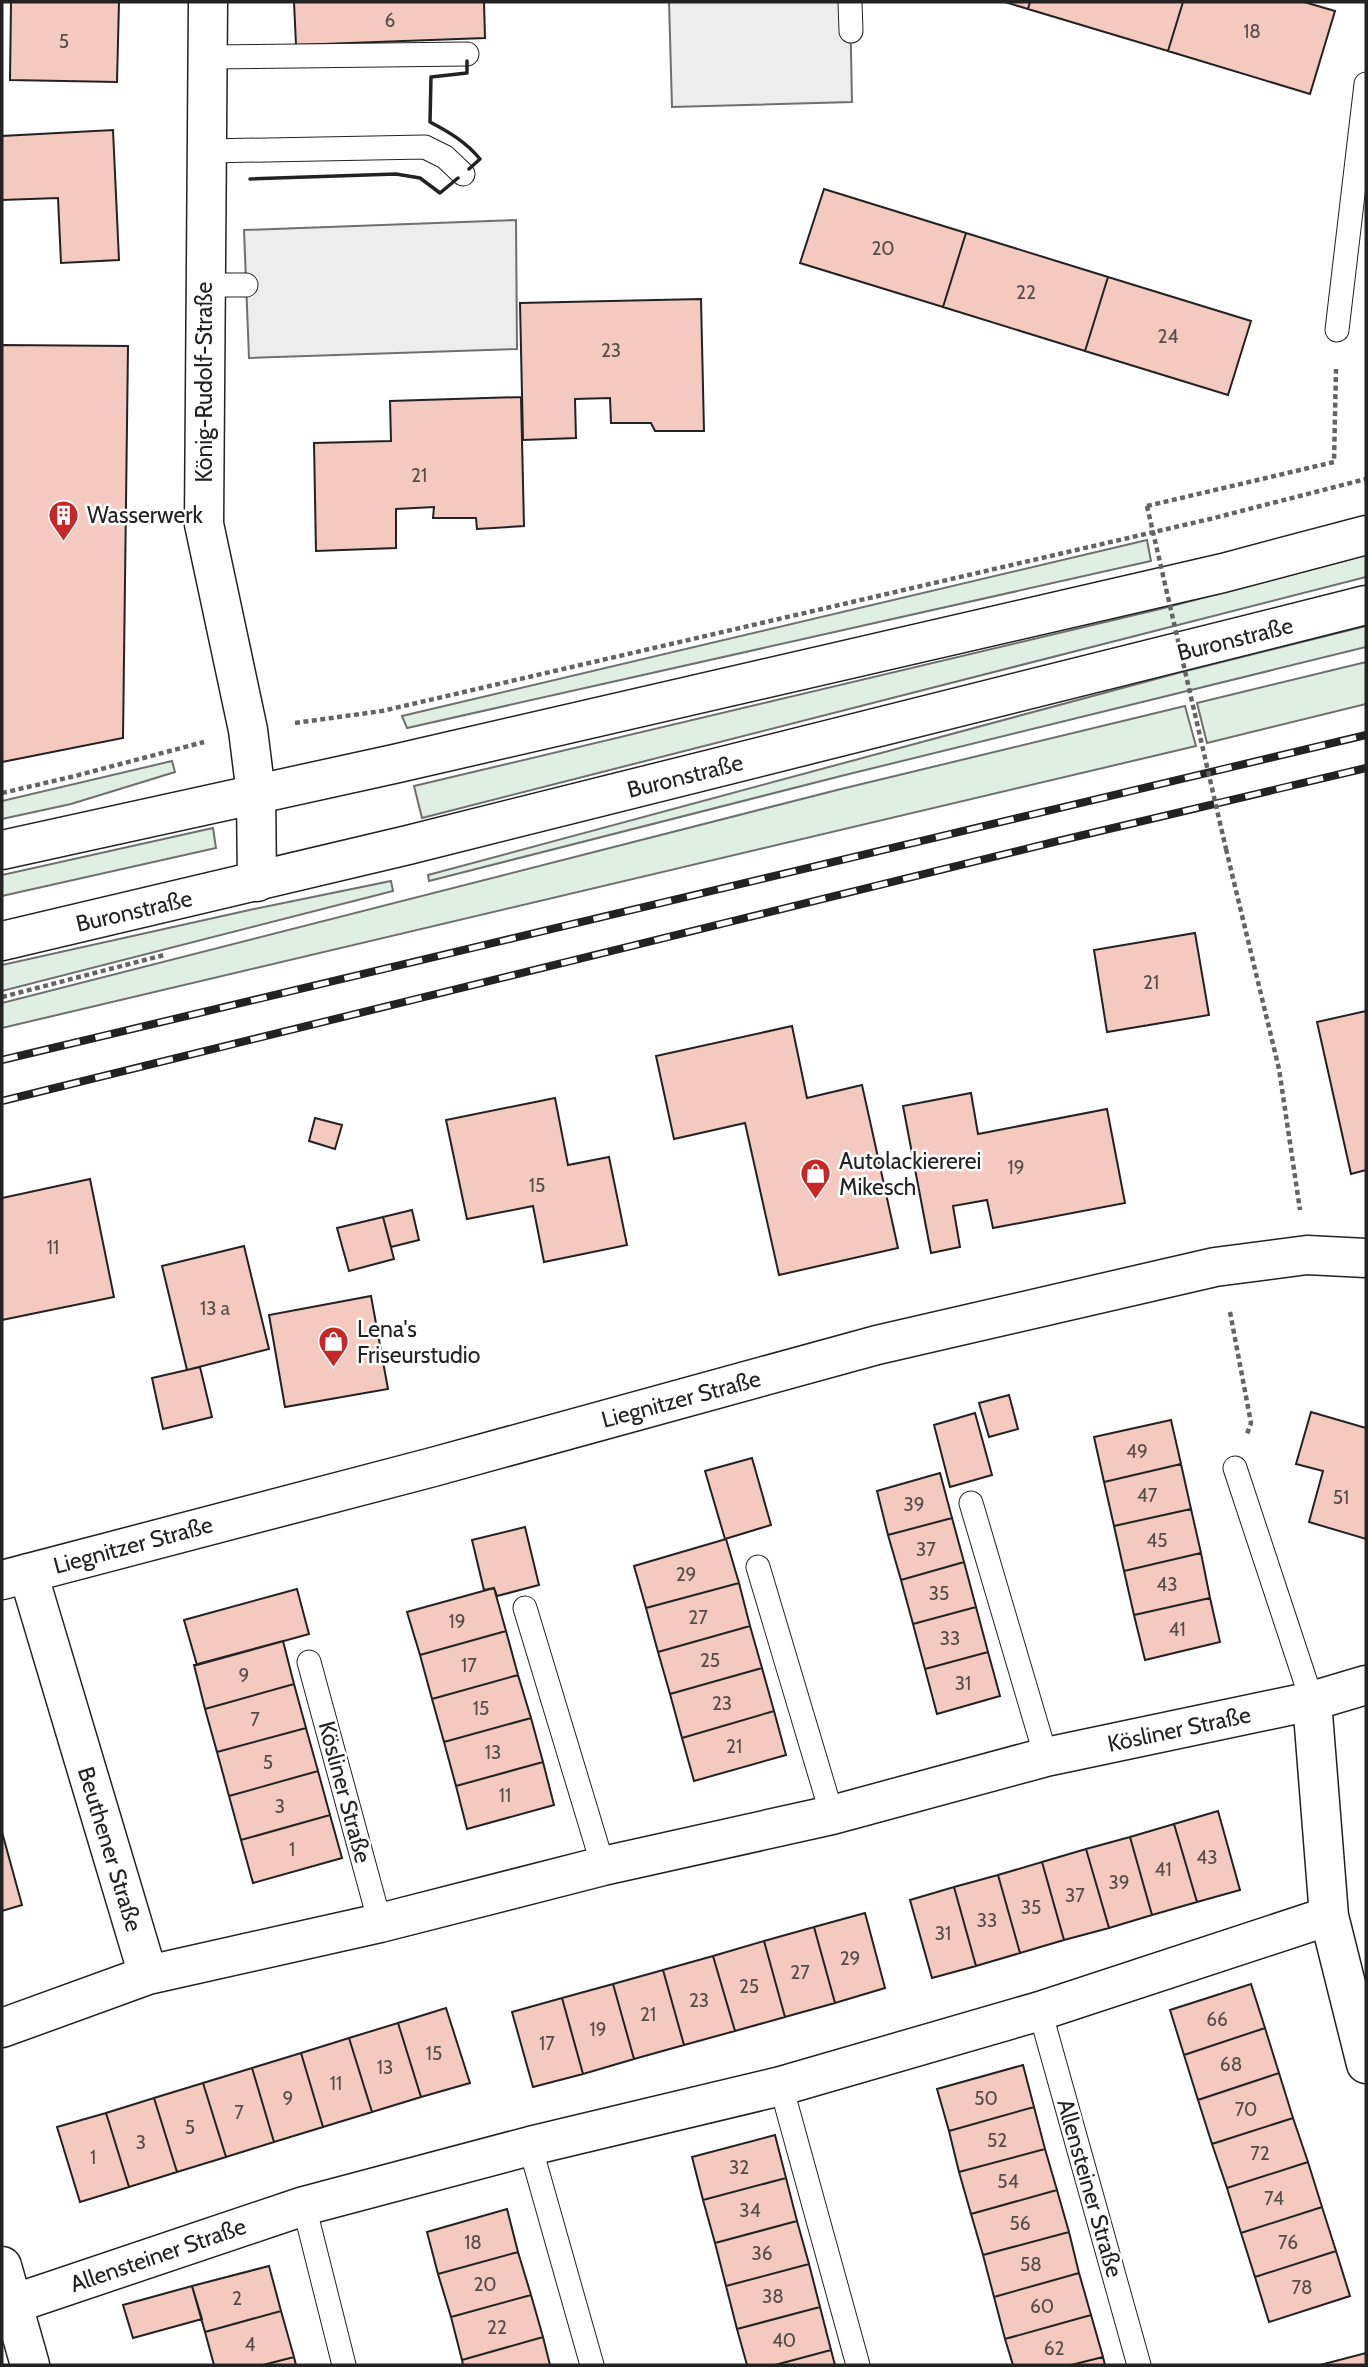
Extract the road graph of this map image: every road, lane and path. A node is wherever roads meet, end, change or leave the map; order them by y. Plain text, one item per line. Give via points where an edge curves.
1 (208, 2) edge
2 (850, 2) edge
3 (851, 31) dead end
4 (467, 54) dead end
5 (208, 57) junction
6 (1366, 84) edge
7 (207, 150) junction
8 (463, 174) dead end
9 (204, 285) junction
10 (246, 285) dead end
11 (1337, 330) joint
12 (1366, 479) edge
13 (1366, 535) edge
14 (1366, 605) edge
15 (247, 730) junction
16 (2, 793) edge
17 (256, 794) junction
18 (2, 850) edge
19 (257, 883) junction
20 (2, 941) edge
21 (1307, 1255) junction
22 (1366, 1258) edge
23 (1242, 1311) dead end
24 (1235, 1468) joint
25 (971, 1503) dead end
26 (758, 1567) dead end
27 (15, 1577) edge
28 (525, 1608) dead end
29 (309, 1662) dead end
30 (1366, 1685) edge
31 (1312, 1700) junction
32 (1046, 1757) junction
33 (832, 1815) junction
34 (603, 1866) junction
35 (1329, 1916) junction
36 (380, 1923) junction
37 (148, 1975) junction
38 (1040, 2011) junction
39 (2, 2028) edge
40 (1366, 2064) edge
41 (781, 2086) junction
42 (530, 2146) junction
43 (303, 2206) junction
44 (2, 2266) edge
45 (13, 2304) junction
46 (30, 2365) edge
47 (344, 2365) edge
48 (592, 2365) edge
49 (858, 2365) edge
50 (1139, 2365) edge

1 - 5 street, König-Rudolf-Straße
2 - 3 lane
4 - 5 lane
5 - 7 street, König-Rudolf-Straße
6 - 11 lane
7 - 8 lane via 425,148 445,157
7 - 9 street, König-Rudolf-Straße
9 - 10 lane
9 - 15 street, König-Rudolf-Straße via 204,524
11 - 21 path, bridge via 1334,462 1147,506 1279,1069
12 - 15 path via 382,711
13 - 17 street via 1223,573
14 - 19 street, Buronstraße
15 - 16 path
15 - 17 street, König-Rudolf-Straße
17 - 18 street
17 - 19 street, König-Rudolf-Straße
19 - 20 street, Buronstraße
21 - 22 street, Liegnitzer Straße
21 - 27 street, Liegnitzer Straße via 1215,1267 877,1345
23 - 24 path via 1230,1312 1251,1423
24 - 31 lane
25 - 32 lane
26 - 33 lane
27 - 37 street, Beuthener Straße
28 - 34 lane
29 - 36 lane, Kösliner Straße
30 - 31 street, Kösliner Straße
31 - 32 street, Kösliner Straße
31 - 35 street
32 - 33 street, Kösliner Straße
33 - 34 street, Kösliner Straße
34 - 36 street, Kösliner Straße
35 - 38 street, Allensteiner Straße
35 - 40 street
36 - 37 street, Kösliner Straße
37 - 39 street
38 - 41 street, Allensteiner Straße
38 - 50 lane, Allensteiner Straße
41 - 42 street, Allensteiner Straße
41 - 49 lane
42 - 43 street, Allensteiner Straße
42 - 48 lane
43 - 45 street, Allensteiner Straße
43 - 47 lane
44 - 45 street
45 - 46 street

